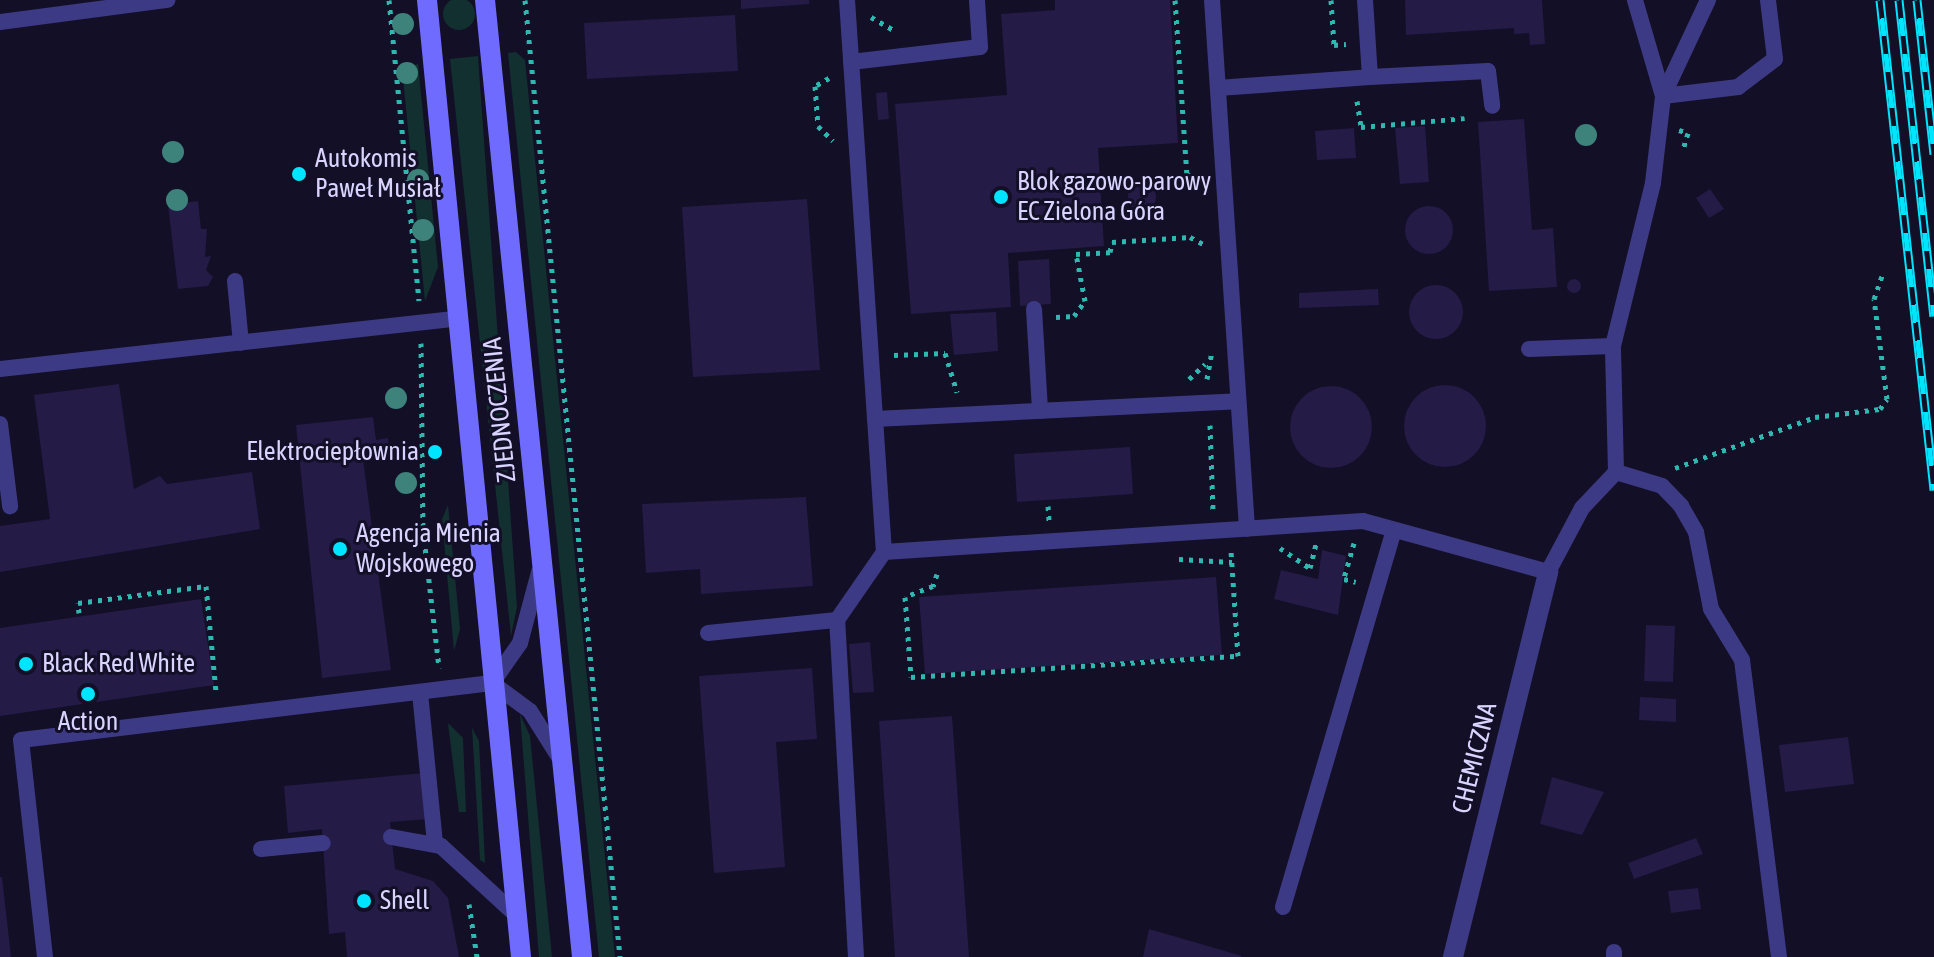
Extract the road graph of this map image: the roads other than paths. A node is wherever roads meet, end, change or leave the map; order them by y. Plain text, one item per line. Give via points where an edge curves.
1 (168, 0) edge
2 (427, 0) edge
3 (485, 0) edge
4 (847, 0) edge
5 (977, 0) edge
6 (1212, 0) edge
7 (1365, 0) edge
8 (1635, 0) edge
9 (1708, 0) edge
10 (1768, 0) edge
11 (0, 22) edge
12 (851, 62) junction
13 (1370, 77) junction
14 (1218, 88) junction
15 (1663, 96) junction
16 (1492, 106) dead end
17 (235, 281) dead end
18 (1034, 309) dead end
19 (456, 319) junction
20 (241, 343) junction
21 (1613, 346) junction
22 (1529, 349) dead end
23 (0, 369) edge
24 (1238, 401) junction
25 (1040, 411) junction
26 (875, 419) junction
27 (0, 424) edge
28 (1616, 472) junction
29 (10, 506) dead end
30 (1394, 530) junction
31 (1246, 536) junction
32 (884, 552) junction
33 (542, 562) junction
34 (1548, 572) junction
35 (837, 620) junction
36 (708, 633) dead end
37 (492, 683) junction
38 (420, 693) junction
39 (561, 760) junction
40 (391, 837) dead end
41 (323, 843) dead end
42 (435, 843) junction
43 (261, 849) dead end
44 (1283, 907) dead end
45 (516, 915) junction
46 (45, 957) edge
47 (515, 957) edge
48 (521, 957) edge
49 (582, 957) edge
50 (856, 957) edge
51 (1453, 957) edge
52 (1779, 957) edge

1 - 11 lane
2 - 19 main road, ZJEDNOCZENIA
3 - 33 main road, ZJEDNOCZENIA
4 - 12 lane
5 - 12 lane via 980,47
6 - 14 lane
7 - 13 lane
8 - 15 lane
9 - 15 lane
10 - 15 lane via 1775,59 1738,87
12 - 26 lane
13 - 14 lane
13 - 16 lane via 1488,71
14 - 24 lane
15 - 21 lane via 1653,183
17 - 20 lane
18 - 25 lane
19 - 20 lane
19 - 37 main road, ZJEDNOCZENIA
20 - 23 lane
21 - 22 lane
21 - 28 lane
24 - 25 lane
24 - 31 lane
25 - 26 lane
26 - 32 lane
27 - 29 lane
28 - 34 lane via 1582,508
28 - 52 lane via 1662,486 1689,519 1711,609 1742,660
30 - 31 lane via 1363,521
30 - 34 lane
30 - 44 lane
31 - 32 lane via 1214,531
32 - 35 lane
33 - 37 lane via 520,643
33 - 39 main road, ZJEDNOCZENIA
34 - 51 street, CHEMICZNA
35 - 36 lane
35 - 50 lane
37 - 38 lane
37 - 39 lane via 530,711
37 - 45 main road, ZJEDNOCZENIA
38 - 42 lane
38 - 46 lane via 21,740
39 - 49 main road, ZJEDNOCZENIA
40 - 42 lane
41 - 43 lane
42 - 45 lane
45 - 47 main road
45 - 48 main road, ZJEDNOCZENIA

